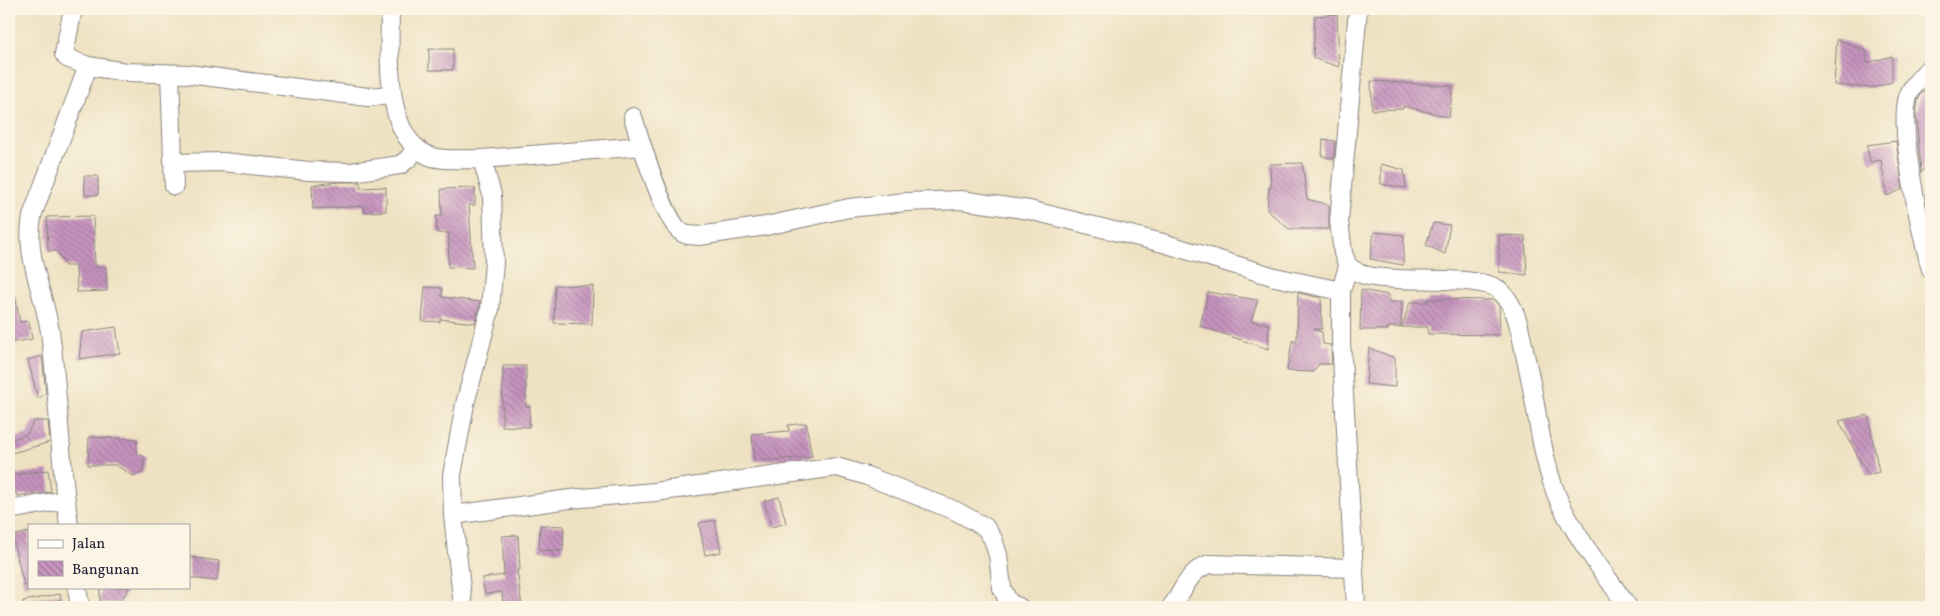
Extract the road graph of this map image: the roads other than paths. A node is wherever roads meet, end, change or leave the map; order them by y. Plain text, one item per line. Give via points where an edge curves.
1 (73, 9) edge
2 (390, 9) edge
3 (1358, 9) edge
4 (77, 62) junction
5 (1931, 66) edge
6 (170, 74) junction
7 (382, 96) junction
8 (633, 117) dead end
9 (642, 146) junction
10 (413, 152) junction
11 (482, 159) junction
12 (175, 163) junction
13 (174, 186) dead end
14 (1348, 266) junction
15 (1931, 269) edge
16 (1341, 291) junction
17 (65, 500) junction
18 (9, 510) edge
19 (453, 515) junction
20 (69, 524) edge
21 (1354, 568) junction
22 (77, 588) edge
23 (80, 607) edge
24 (463, 607) edge
25 (1019, 607) edge
26 (1171, 607) edge
27 (1356, 607) edge
28 (1628, 607) edge

1 - 4 street via 64,50
2 - 7 street
3 - 14 street via 1339,221
4 - 6 street via 126,72
4 - 17 street via 56,146 30,222 32,255 51,338
5 - 15 street via 1908,95 1906,112 1914,191
6 - 7 street
6 - 12 street
7 - 10 street
8 - 9 street
9 - 11 street
9 - 16 street via 674,223 688,235 766,226 849,208 961,200 1029,210 1163,243 1275,277
10 - 11 street via 430,157
10 - 12 street via 400,165 351,172 300,171 223,162
11 - 19 street via 492,195 494,262 490,309 465,404 452,475
12 - 13 street
14 - 16 street
14 - 28 street via 1362,274 1474,282 1498,288 1510,302 1518,323 1559,501 1579,537
16 - 21 street
17 - 18 street
17 - 20 street
19 - 24 street
19 - 25 street via 836,467 956,511 984,526 998,555 1002,588 1008,603
21 - 26 street via 1209,564 1190,576
21 - 27 street
22 - 23 street

